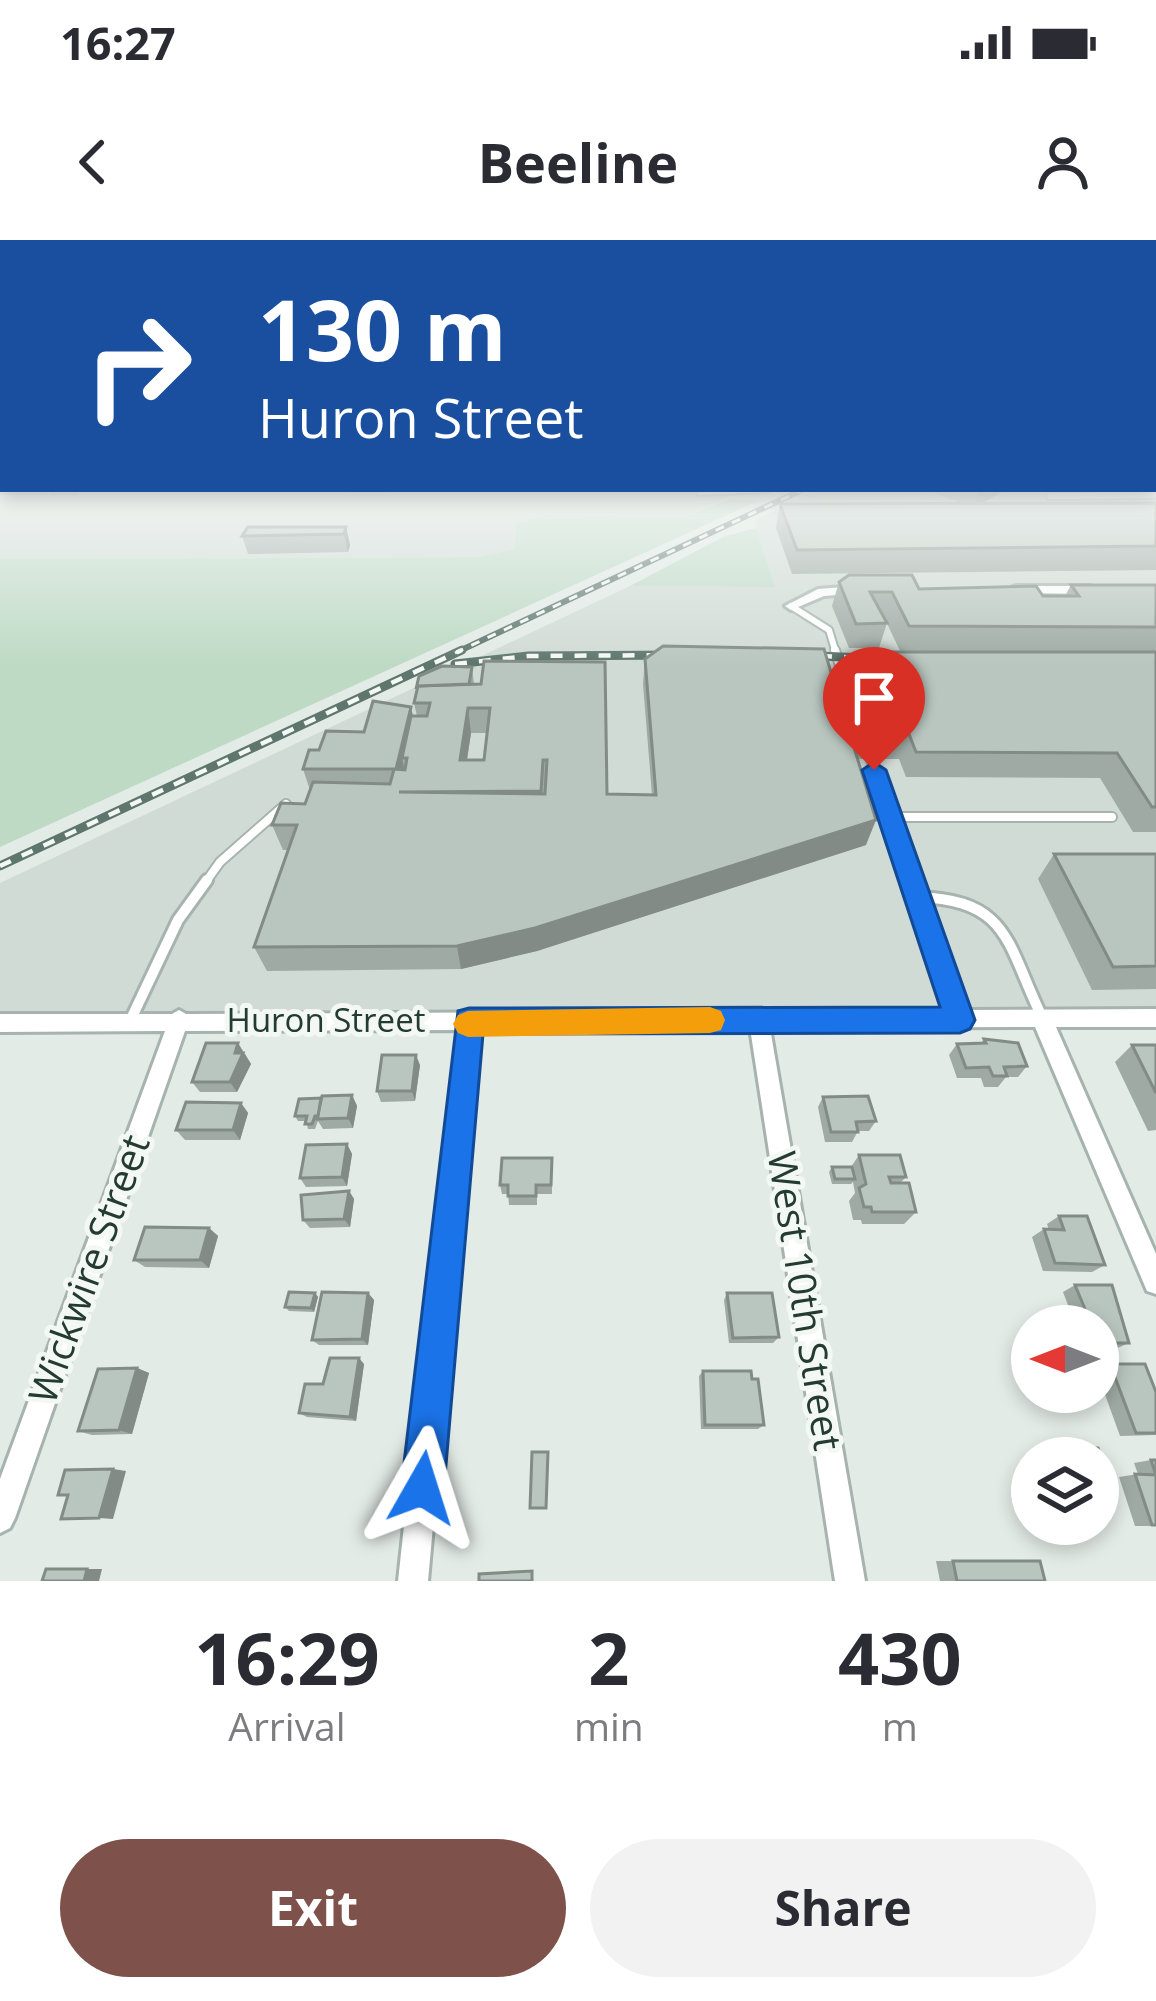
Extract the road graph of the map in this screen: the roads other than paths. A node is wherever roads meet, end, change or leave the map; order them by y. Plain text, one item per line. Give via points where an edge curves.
1 (878, 590) edge
2 (994, 590) edge
3 (1110, 590) edge
4 (791, 606) joint
5 (866, 745) edge
6 (871, 760) dead end
7 (286, 804) edge
8 (890, 817) junction
9 (1112, 818) dead end
10 (917, 897) junction
11 (1156, 1018) edge
12 (131, 1019) junction
13 (178, 1019) junction
14 (1042, 1019) junction
15 (760, 1020) junction
16 (960, 1020) junction
17 (469, 1021) junction
18 (0, 1022) edge
19 (1156, 1282) edge
20 (0, 1518) edge
21 (413, 1581) edge
22 (850, 1581) edge

1 - 4 street via 832,590
2 - 3 street
4 - 5 lane via 829,630
6 - 8 lane
7 - 12 lane via 220,862 192,900
8 - 9 lane
8 - 10 lane
10 - 14 lane via 954,898 993,916
10 - 16 lane
11 - 14 street, Huron Street
12 - 13 street, Huron Street
12 - 18 street, Huron Street
13 - 17 street, Huron Street
13 - 20 street, Wickwire Street
14 - 16 street, Huron Street
14 - 19 street
15 - 16 street, Huron Street
15 - 17 street, Huron Street
15 - 22 street, West 10th Street
17 - 21 street

